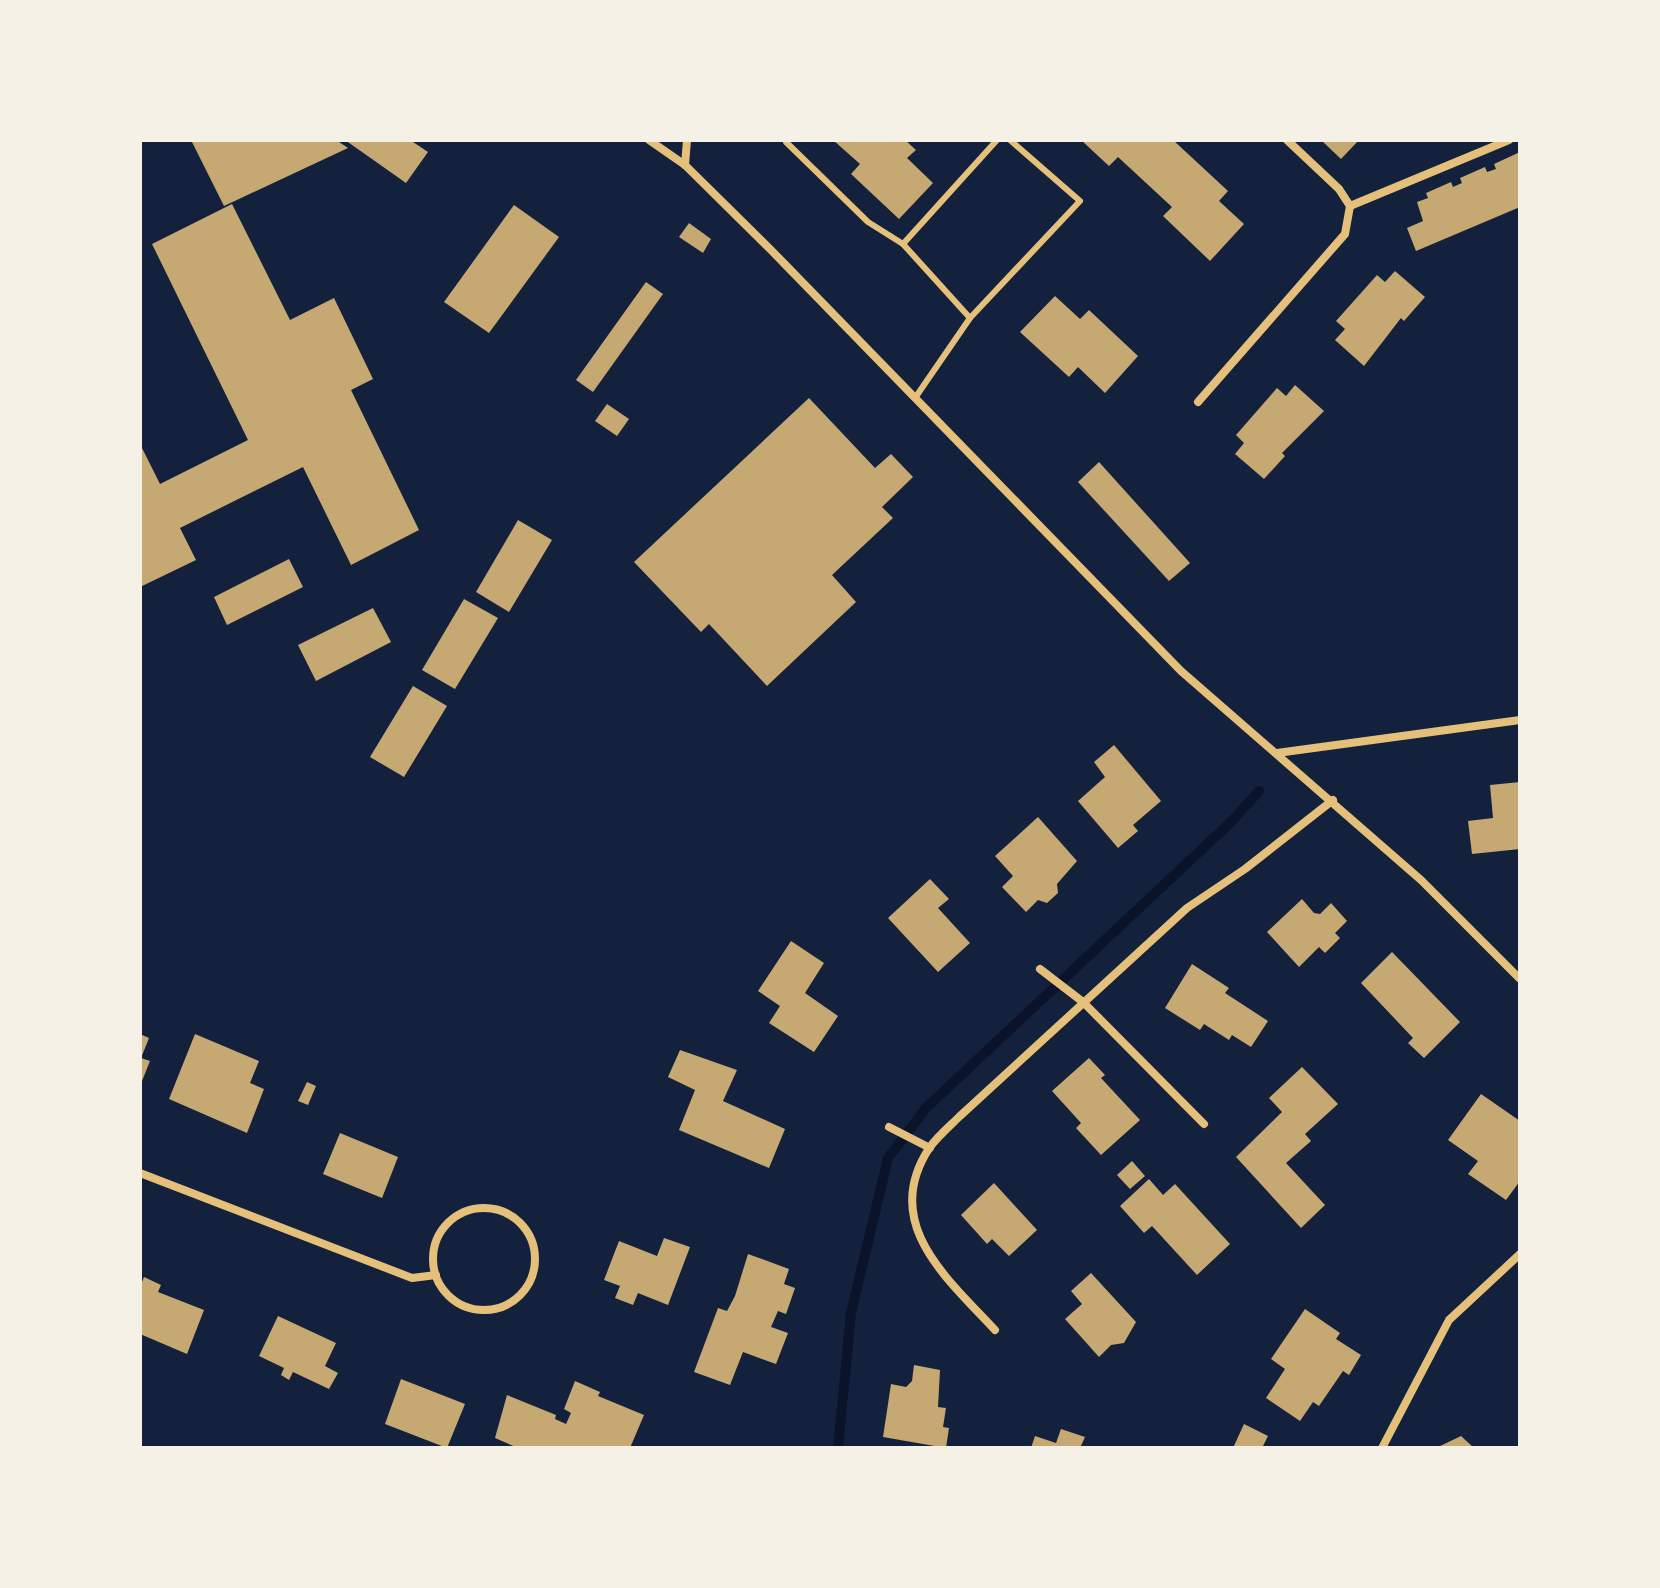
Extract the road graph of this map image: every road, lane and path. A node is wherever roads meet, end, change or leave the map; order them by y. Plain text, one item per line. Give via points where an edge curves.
1 (649, 140) edge
2 (687, 140) edge
3 (997, 140) edge
4 (1010, 140) edge
5 (1287, 140) edge
6 (1509, 140) edge
7 (786, 142) edge
8 (685, 165) junction
9 (1350, 206) junction
10 (903, 244) junction
11 (970, 318) junction
12 (915, 398) junction
13 (1198, 402) dead end
14 (1520, 720) edge
15 (1277, 753) junction
16 (1333, 800) junction
17 (1040, 969) dead end
18 (1520, 979) edge
19 (1083, 1002) junction
20 (1204, 1124) dead end
21 (889, 1127) dead end
22 (930, 1148) junction
23 (140, 1173) edge
24 (1520, 1254) edge
25 (436, 1275) junction
26 (995, 1330) dead end
27 (1382, 1448) edge

1 - 8 street
2 - 8 street
3 - 10 lane
4 - 11 lane via 1080,201
5 - 9 street
6 - 9 street
7 - 10 lane via 868,222
8 - 12 street
9 - 13 street via 1345,234
10 - 11 lane
11 - 12 lane
12 - 15 street via 1181,671
14 - 15 street
15 - 16 street
16 - 18 street
16 - 19 street via 1187,908
17 - 19 street
19 - 20 street
19 - 22 street
21 - 22 street
22 - 26 street via 913,1188 916,1233 929,1258
23 - 25 street via 412,1278
24 - 27 street via 1449,1320
25 - 25 street via 444,1290 468,1307 503,1306 530,1281 533,1242 515,1217 483,1207 465,1211 437,1240

